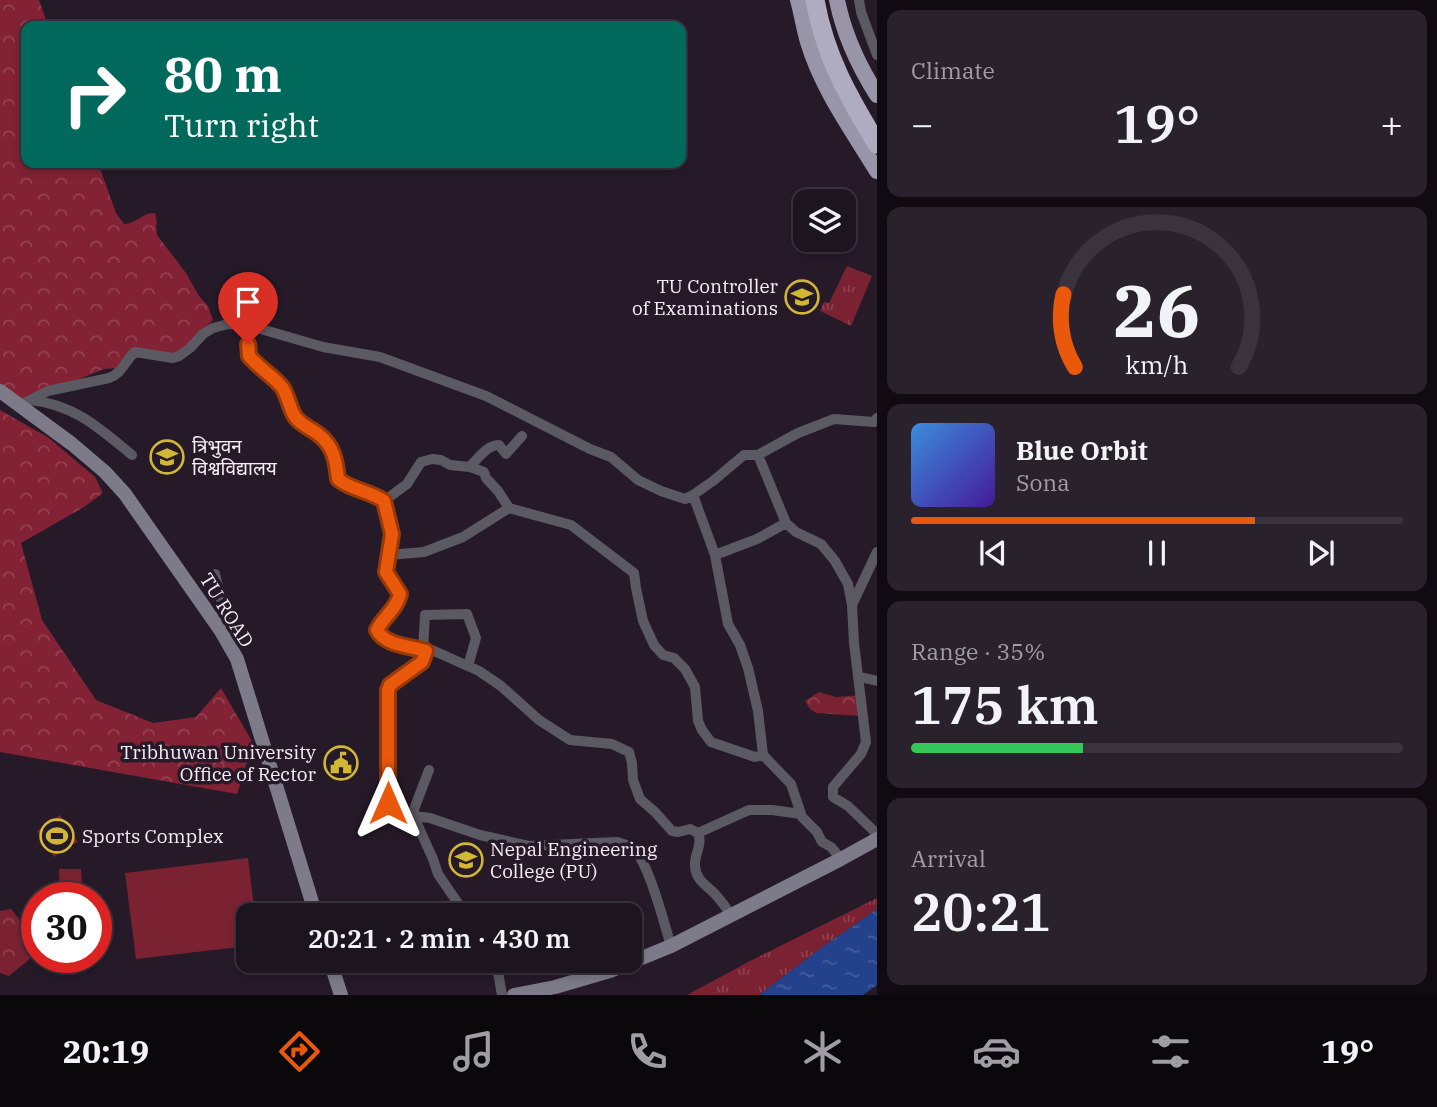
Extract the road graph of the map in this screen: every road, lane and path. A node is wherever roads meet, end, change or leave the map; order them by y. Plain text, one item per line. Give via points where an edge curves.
1 (798, 0) edge
2 (815, 0) edge
3 (823, 0) edge
4 (837, 0) edge
5 (859, 0) edge
6 (877, 55) edge
7 (877, 95) edge
8 (876, 137) edge
9 (877, 171) edge
10 (247, 325) junction
11 (0, 391) edge
12 (26, 402) junction
13 (877, 418) edge
14 (522, 436) dead end
15 (132, 455) dead end
16 (758, 455) junction
17 (470, 467) junction
18 (693, 495) junction
19 (384, 501) junction
20 (509, 508) junction
21 (786, 523) junction
22 (877, 552) edge
23 (389, 555) junction
24 (715, 555) junction
25 (215, 574) dead end
26 (852, 605) junction
27 (228, 644) junction
28 (424, 651) junction
29 (468, 666) junction
30 (860, 677) junction
31 (877, 681) edge
32 (762, 755) junction
33 (429, 770) dead end
34 (801, 814) junction
35 (414, 817) junction
36 (698, 833) junction
37 (877, 837) edge
38 (841, 859) junction
39 (312, 903) edge
40 (458, 903) edge
41 (732, 916) junction
42 (671, 946) junction
43 (334, 973) edge
44 (498, 973) edge
45 (341, 995) edge
46 (502, 995) edge
47 (514, 995) edge

1 - 9 main road via 808,43 824,81
2 - 8 highway via 830,57
3 - 8 highway via 836,47
4 - 7 main road via 854,55
5 - 6 street
10 - 12 street via 213,328 173,358 135,352 117,376 48,391
10 - 18 street via 323,347 380,357 486,396 611,457 635,478 661,491 685,499
10 - 19 street via 249,356 281,387 297,419 327,443 334,453 338,479
11 - 12 street, TU ROAD
12 - 15 street via 56,405 80,415
12 - 27 street, TU ROAD via 125,494
13 - 16 street via 874,422 834,419
14 - 17 street via 506,454 493,445
16 - 18 street via 744,455
16 - 21 street
17 - 19 street via 432,459 421,462 407,484
17 - 20 street via 484,472
18 - 24 street
19 - 23 street via 392,534
20 - 23 street via 463,537 424,552
20 - 32 street via 571,525 634,573 641,612 654,645 685,669 695,687 698,721 708,739 755,757
21 - 24 street
21 - 26 street via 821,544 835,561 848,584
22 - 26 street
23 - 28 street via 386,572 400,594 399,603 377,630 389,641
24 - 32 street via 728,624 748,668
25 - 27 street
26 - 30 street
27 - 39 street, TU ROAD via 237,659
28 - 29 street via 432,650
28 - 29 street via 425,615 467,614 476,638
28 - 35 street via 422,662 388,690 388,803 398,814
29 - 36 street via 570,740 612,744 629,752 640,799 672,831
30 - 31 street
30 - 37 street via 866,742 833,787 833,797
32 - 34 street via 791,784
33 - 35 street
34 - 36 street via 749,810
34 - 38 street
35 - 40 street via 438,874
35 - 42 street via 529,846 617,842 631,846 651,881
36 - 41 street via 697,876
37 - 38 street
38 - 41 street
41 - 42 street
42 - 47 street via 610,971
43 - 45 street
44 - 46 street

